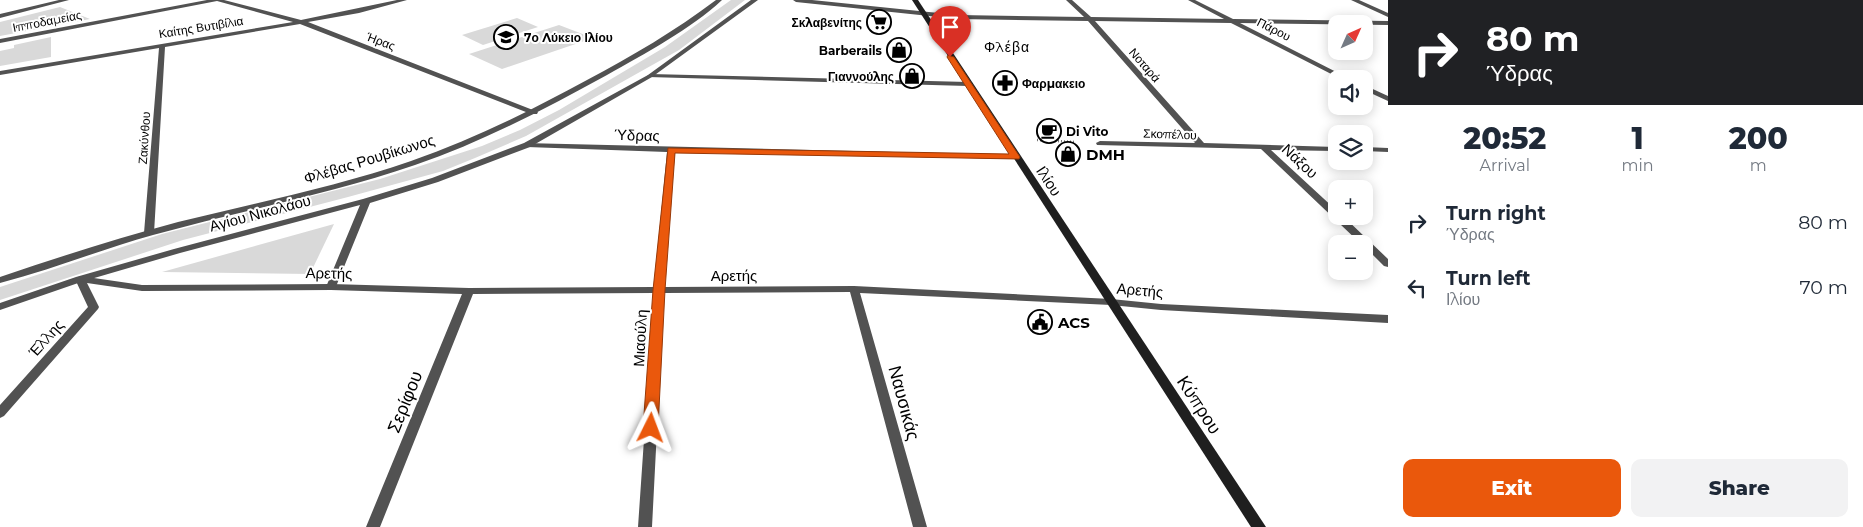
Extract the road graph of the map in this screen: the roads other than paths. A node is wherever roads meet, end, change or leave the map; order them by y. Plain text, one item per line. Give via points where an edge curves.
1 (66, 0) edge
2 (217, 0) edge
3 (404, 0) edge
4 (719, 0) edge
5 (755, 0) edge
6 (796, 0) edge
7 (915, 0) edge
8 (1069, 0) edge
9 (1191, 0) edge
10 (1354, 0) edge
11 (924, 13) junction
12 (1388, 14) edge
13 (0, 16) edge
14 (1091, 20) junction
15 (301, 22) junction
16 (1234, 22) junction
17 (1388, 23) edge
18 (0, 41) edge
19 (162, 45) junction
20 (1329, 70) edge
21 (0, 73) edge
22 (650, 76) junction
23 (968, 84) junction
24 (1373, 92) edge
25 (1388, 99) edge
26 (534, 112) junction
27 (1100, 143) road end
28 (527, 145) junction
29 (1202, 146) junction
30 (1264, 148) junction
31 (1328, 149) edge
32 (1373, 149) edge
33 (671, 150) junction
34 (1388, 150) edge
35 (1016, 157) junction
36 (366, 201) junction
37 (1328, 208) edge
38 (1347, 225) edge
39 (149, 233) junction
40 (1388, 264) edge
41 (0, 280) edge
42 (80, 280) junction
43 (331, 287) junction
44 (854, 289) junction
45 (659, 290) junction
46 (469, 291) junction
47 (1111, 302) junction
48 (0, 307) edge
49 (1388, 319) edge
50 (0, 412) edge
51 (372, 527) edge
52 (645, 527) edge
53 (920, 527) edge
54 (1259, 527) edge

1 - 13 street
2 - 15 street, Ήρας
2 - 18 street, Ιπποδαμείας
3 - 15 street, Καίτης Βυτιβίλια
4 - 26 street, Φλέβας Ρουβίκωνος via 645,50
5 - 22 street
6 - 11 street
7 - 11 main road, Ιλίου
8 - 14 street, Νοταρά
9 - 16 street, Πάρου
10 - 12 street
11 - 14 street via 958,17
11 - 23 main road, Ιλίου
14 - 16 street
14 - 29 street, Νοταρά
15 - 19 street, Καίτης Βυτιβίλια
15 - 26 street, Ήρας
16 - 17 street
16 - 20 street, Πάρου
19 - 21 street, Καίτης Βυτιβίλια
19 - 39 street, Ζακύνθου
22 - 23 street
22 - 28 street
23 - 35 main road, Ιλίου
24 - 25 street
26 - 39 street, Φλέβας Ρουβίκωνος via 493,132 413,163
27 - 29 street, Σκοπέλου
28 - 33 street, Ύδρας
28 - 36 street, Αγίου Νικολάου via 435,180
29 - 30 street, Σκοπέλου
30 - 31 street, Σκοπέλου
30 - 37 street, Νάξου
32 - 34 street
33 - 35 street, Ύδρας
33 - 45 street, Μιαούλη
35 - 47 main road, Ιλίου
36 - 42 street, Αγίου Νικολάου
36 - 43 street
38 - 40 street, Νάξου
39 - 41 street, Φλέβας Ρουβίκωνος
42 - 43 street, Αρετής via 142,288
42 - 48 street, Αγίου Νικολάου
42 - 50 street, Έλλης via 94,307
43 - 46 street, Αρετής
44 - 45 street, Αρετής
44 - 47 street, Αρετής
44 - 53 street, Ναυσικάς
45 - 46 street, Αρετής
45 - 52 street, Μιαούλη
46 - 51 street, Σερίφου
47 - 49 street, Αρετής
47 - 54 main road, Κύπρου

